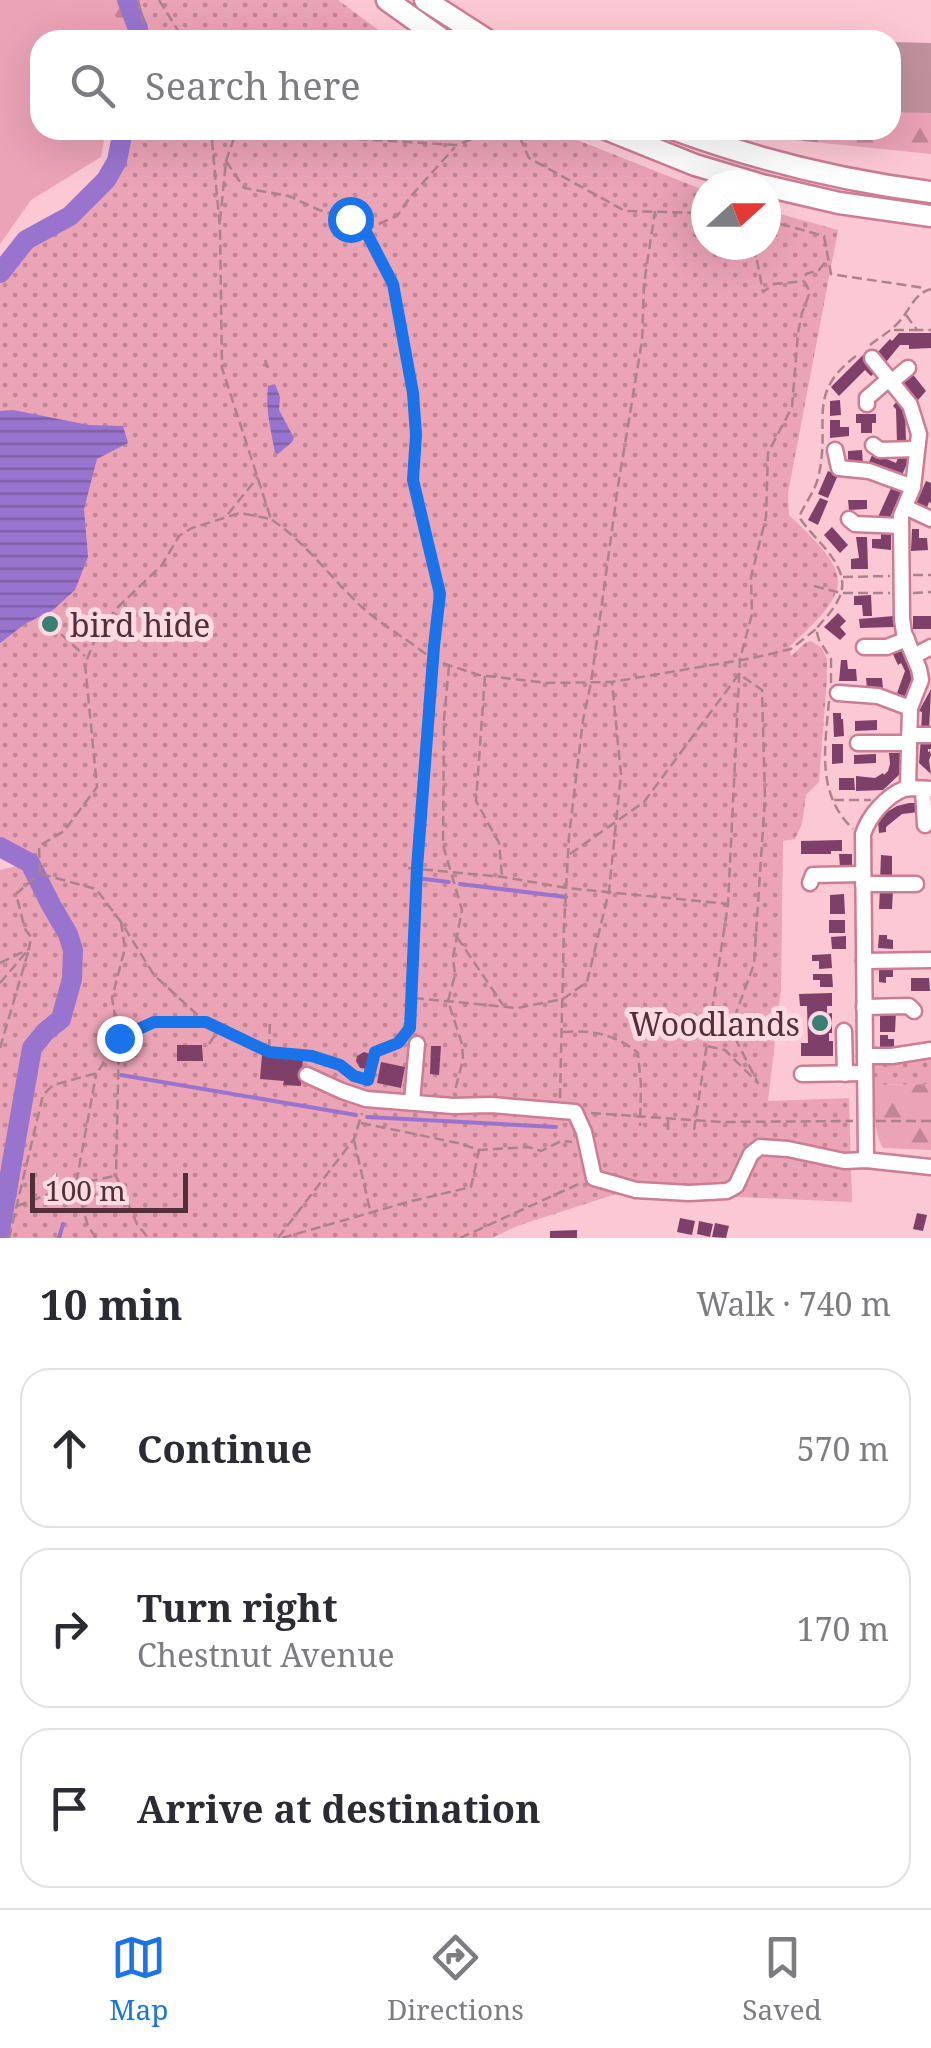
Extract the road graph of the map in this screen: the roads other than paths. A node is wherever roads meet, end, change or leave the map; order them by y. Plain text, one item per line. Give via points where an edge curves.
1 (387, 0) edge
2 (425, 0) edge
3 (429, 30) edge
4 (472, 30) edge
5 (633, 140) edge
6 (707, 140) edge
7 (711, 170) edge
8 (781, 190) edge
9 (931, 192) edge
10 (931, 216) edge
11 (872, 358) dead end
12 (908, 368) dead end
13 (890, 380) junction
14 (866, 404) dead end
15 (922, 438) edge
16 (873, 446) dead end
17 (835, 450) dead end
18 (913, 487) junction
19 (905, 507) junction
20 (931, 518) edge
21 (849, 519) dead end
22 (901, 526) junction
23 (906, 639) junction
24 (864, 647) dead end
25 (931, 647) edge
26 (914, 656) junction
27 (926, 680) edge
28 (838, 693) dead end
29 (910, 708) junction
30 (931, 735) edge
31 (909, 739) junction
32 (858, 743) dead end
33 (921, 788) edge
34 (925, 825) dead end
35 (863, 879) junction
36 (810, 883) dead end
37 (917, 886) dead end
38 (931, 960) edge
39 (864, 961) junction
40 (864, 1007) junction
41 (914, 1010) dead end
42 (844, 1031) dead end
43 (417, 1044) dead end
44 (931, 1050) edge
45 (865, 1056) junction
46 (802, 1074) dead end
47 (845, 1074) junction
48 (865, 1074) junction
49 (307, 1075) dead end
50 (412, 1102) junction
51 (866, 1160) junction
52 (931, 1166) edge

1 - 3 highway
2 - 4 highway
5 - 7 highway
6 - 9 highway via 812,171
8 - 10 highway
11 - 13 street
12 - 13 street
13 - 14 street
13 - 15 street via 910,405
15 - 16 street via 880,450
15 - 18 street
17 - 18 street via 839,468
18 - 19 street
19 - 20 street
19 - 22 street
21 - 22 street
22 - 23 street
23 - 24 street
23 - 26 street
25 - 26 street
26 - 27 street
27 - 29 street
28 - 29 street via 878,696
29 - 31 street
30 - 31 street
31 - 32 street
31 - 33 street
33 - 34 street
33 - 35 street via 888,800 866,826
35 - 36 street via 813,875
35 - 37 street
35 - 39 street
38 - 39 street
39 - 40 street
40 - 41 street
40 - 45 street
42 - 47 street
43 - 50 street
44 - 45 street
45 - 48 street
46 - 47 street
47 - 48 street
48 - 51 street
49 - 50 street via 366,1099
50 - 51 street via 567,1112 584,1132 594,1178 629,1189 727,1192 760,1147
51 - 52 street

